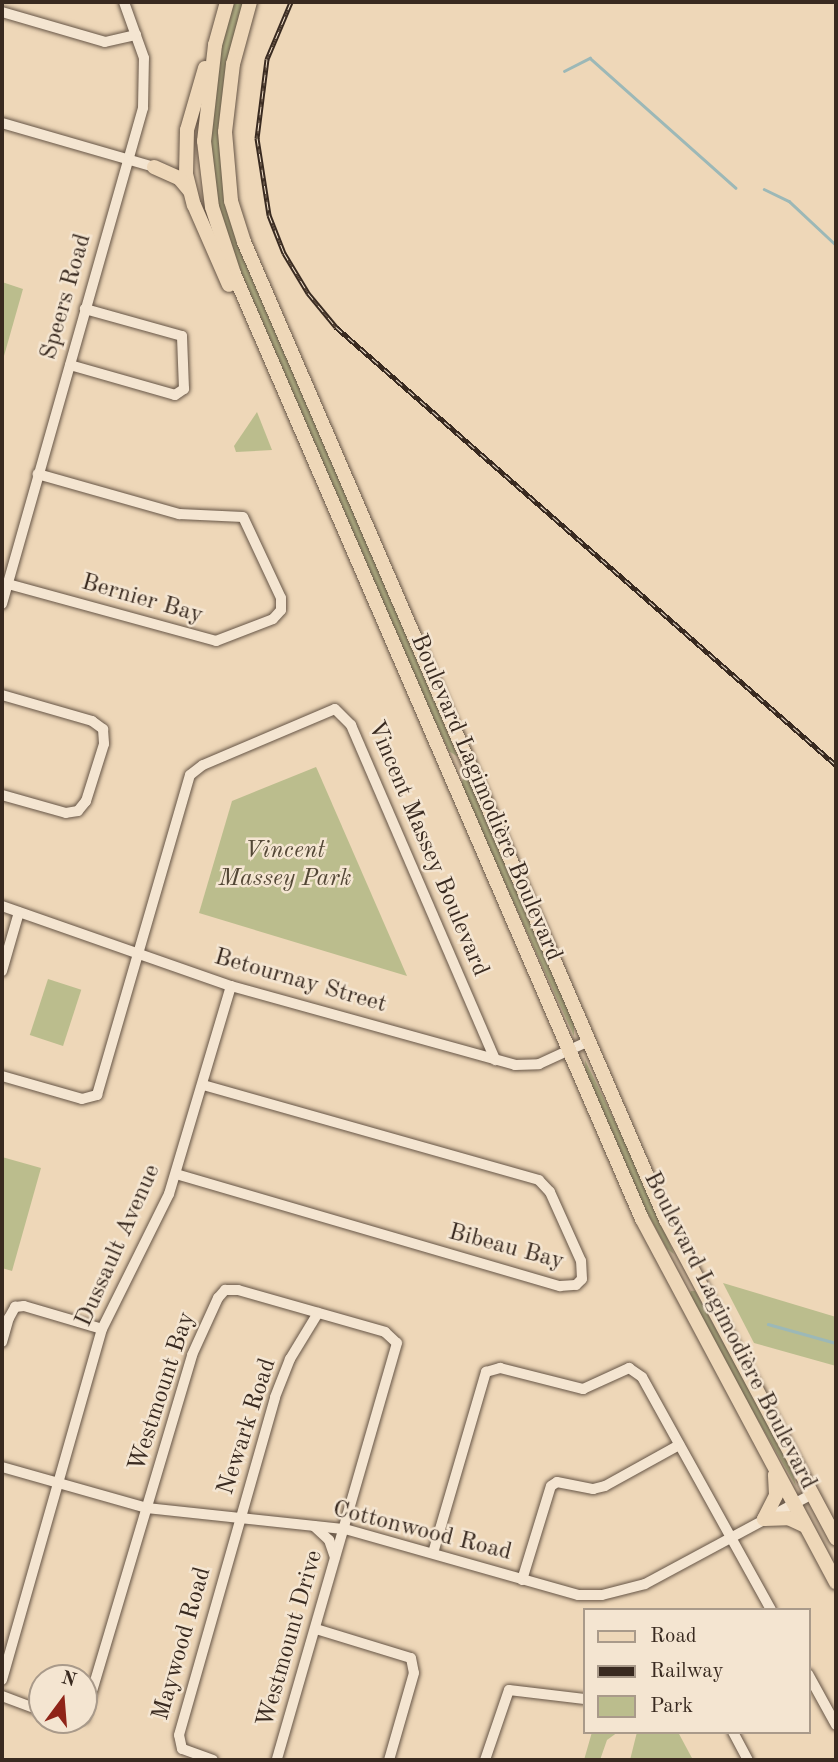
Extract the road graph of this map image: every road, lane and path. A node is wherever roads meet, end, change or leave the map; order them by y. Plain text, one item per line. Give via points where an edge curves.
1 (124, 2) edge
2 (228, 2) edge
3 (250, 2) edge
4 (2, 12) edge
5 (136, 35) junction
6 (215, 45) junction
7 (2, 123) edge
8 (184, 147) junction
9 (128, 159) junction
10 (154, 167) junction
11 (189, 191) junction
12 (85, 309) junction
13 (265, 346) junction
14 (70, 365) junction
15 (38, 474) junction
16 (8, 584) junction
17 (2, 604) edge
18 (2, 695) edge
19 (468, 764) junction
20 (449, 772) junction
21 (2, 795) edge
22 (2, 906) edge
23 (19, 912) junction
24 (140, 954) junction
25 (2, 971) edge
26 (231, 986) junction
27 (589, 1041) junction
28 (569, 1051) junction
29 (495, 1060) junction
30 (2, 1076) edge
31 (203, 1085) junction
32 (176, 1174) junction
33 (318, 1313) junction
34 (102, 1328) junction
35 (2, 1342) edge
36 (679, 1446) junction
37 (2, 1467) edge
38 (775, 1471) junction
39 (58, 1483) junction
40 (812, 1494) junction
41 (793, 1503) junction
42 (147, 1508) junction
43 (240, 1519) junction
44 (764, 1519) junction
45 (314, 1526) junction
46 (805, 1526) junction
47 (345, 1529) junction
48 (730, 1537) junction
49 (836, 1538) edge
50 (433, 1553) junction
51 (336, 1560) junction
52 (522, 1580) junction
53 (836, 1582) edge
54 (770, 1608) edge
55 (316, 1629) junction
56 (98, 1667) edge
57 (810, 1678) edge
58 (2, 1680) edge
59 (2, 1696) edge
60 (582, 1699) edge
61 (28, 1706) edge
62 (836, 1725) edge
63 (734, 1734) edge
64 (213, 1760) edge
65 (277, 1760) edge
66 (389, 1760) edge
67 (485, 1760) edge
68 (748, 1760) edge

1 - 5 street, Speers Road
2 - 6 main road, Boulevard Lagimodière Boulevard
3 - 19 main road, Boulevard Lagimodière Boulevard via 226,106 227,169 237,222
4 - 5 street via 105,42
5 - 9 street, Speers Road via 147,77
6 - 8 main road via 190,115
6 - 13 main road, Boulevard Lagimodière Boulevard via 205,114 207,179 223,245
7 - 9 street
8 - 10 main road via 175,162
8 - 11 main road
9 - 10 street
9 - 12 street, Speers Road
10 - 11 main road via 182,179
11 - 13 main road via 246,322
12 - 14 street, Speers Road
12 - 14 street via 182,336 184,389 174,395
13 - 20 main road, Boulevard Lagimodière Boulevard
14 - 15 street, Speers Road
15 - 16 street, Speers Road
15 - 16 street, Bernier Bay via 179,514 243,517 281,598 281,610 273,619 216,641
16 - 17 street, Speers Road
18 - 21 street via 92,720 103,729 104,744 86,801 78,811 66,813
19 - 20 main road
19 - 27 main road, Boulevard Lagimodière Boulevard
20 - 28 main road, Boulevard Lagimodière Boulevard
22 - 23 street, Betournay Street
23 - 24 street, Betournay Street
23 - 25 street
24 - 26 street, Betournay Street
24 - 29 street, Vincent Massey Boulevard via 190,775 203,765 335,709 351,726
24 - 30 street via 97,1095 82,1099
26 - 29 street, Betournay Street
26 - 31 street, Dussault Avenue
27 - 28 street, Betournay Street
27 - 40 main road, Boulevard Lagimodière Boulevard via 694,1278
28 - 29 street, Betournay Street via 530,1066
28 - 38 main road, Boulevard Lagimodière Boulevard via 665,1267
31 - 32 street, Dussault Avenue
31 - 32 street, Bibeau Bay via 539,1181 550,1192 576,1250 582,1279 576,1285 560,1286
32 - 34 street, Dussault Avenue
33 - 42 street, Westmount Bay via 225,1290 192,1355
33 - 43 street, Newark Road via 284,1373
33 - 47 street, Westmount Bay via 385,1332 397,1343
34 - 35 street via 15,1307
34 - 39 street, Dussault Avenue
36 - 48 street
36 - 50 street via 636,1370 629,1368 583,1390 492,1368 484,1378
36 - 52 street via 605,1486 593,1489 557,1482 551,1486
37 - 39 street, Cottonwood Road
38 - 41 main road, Boulevard Lagimodière Boulevard
38 - 44 main road via 776,1495
39 - 42 street, Cottonwood Road
39 - 58 street, Dussault Avenue
40 - 41 street, Cottonwood Road
40 - 49 main road, Boulevard Lagimodière Boulevard
41 - 44 street, Cottonwood Road
41 - 46 main road, Boulevard Lagimodière Boulevard
42 - 43 street, Cottonwood Road
42 - 56 street
43 - 45 street, Cottonwood Road
43 - 64 street, Maywood Road via 179,1735 182,1749
44 - 46 main road via 788,1518
44 - 48 street, Cottonwood Road
45 - 47 street, Cottonwood Road
45 - 51 street via 329,1540
46 - 53 main road, Boulevard Lagimodière Boulevard
47 - 50 street, Cottonwood Road
47 - 51 street, Westmount Drive
48 - 52 street, Cottonwood Road via 645,1584 602,1595 578,1595
48 - 54 street
50 - 52 street, Cottonwood Road
51 - 55 street, Westmount Drive
55 - 65 street, Westmount Drive
55 - 66 street via 411,1658 414,1673
57 - 62 street
59 - 61 street
60 - 67 street via 509,1690
63 - 68 street

